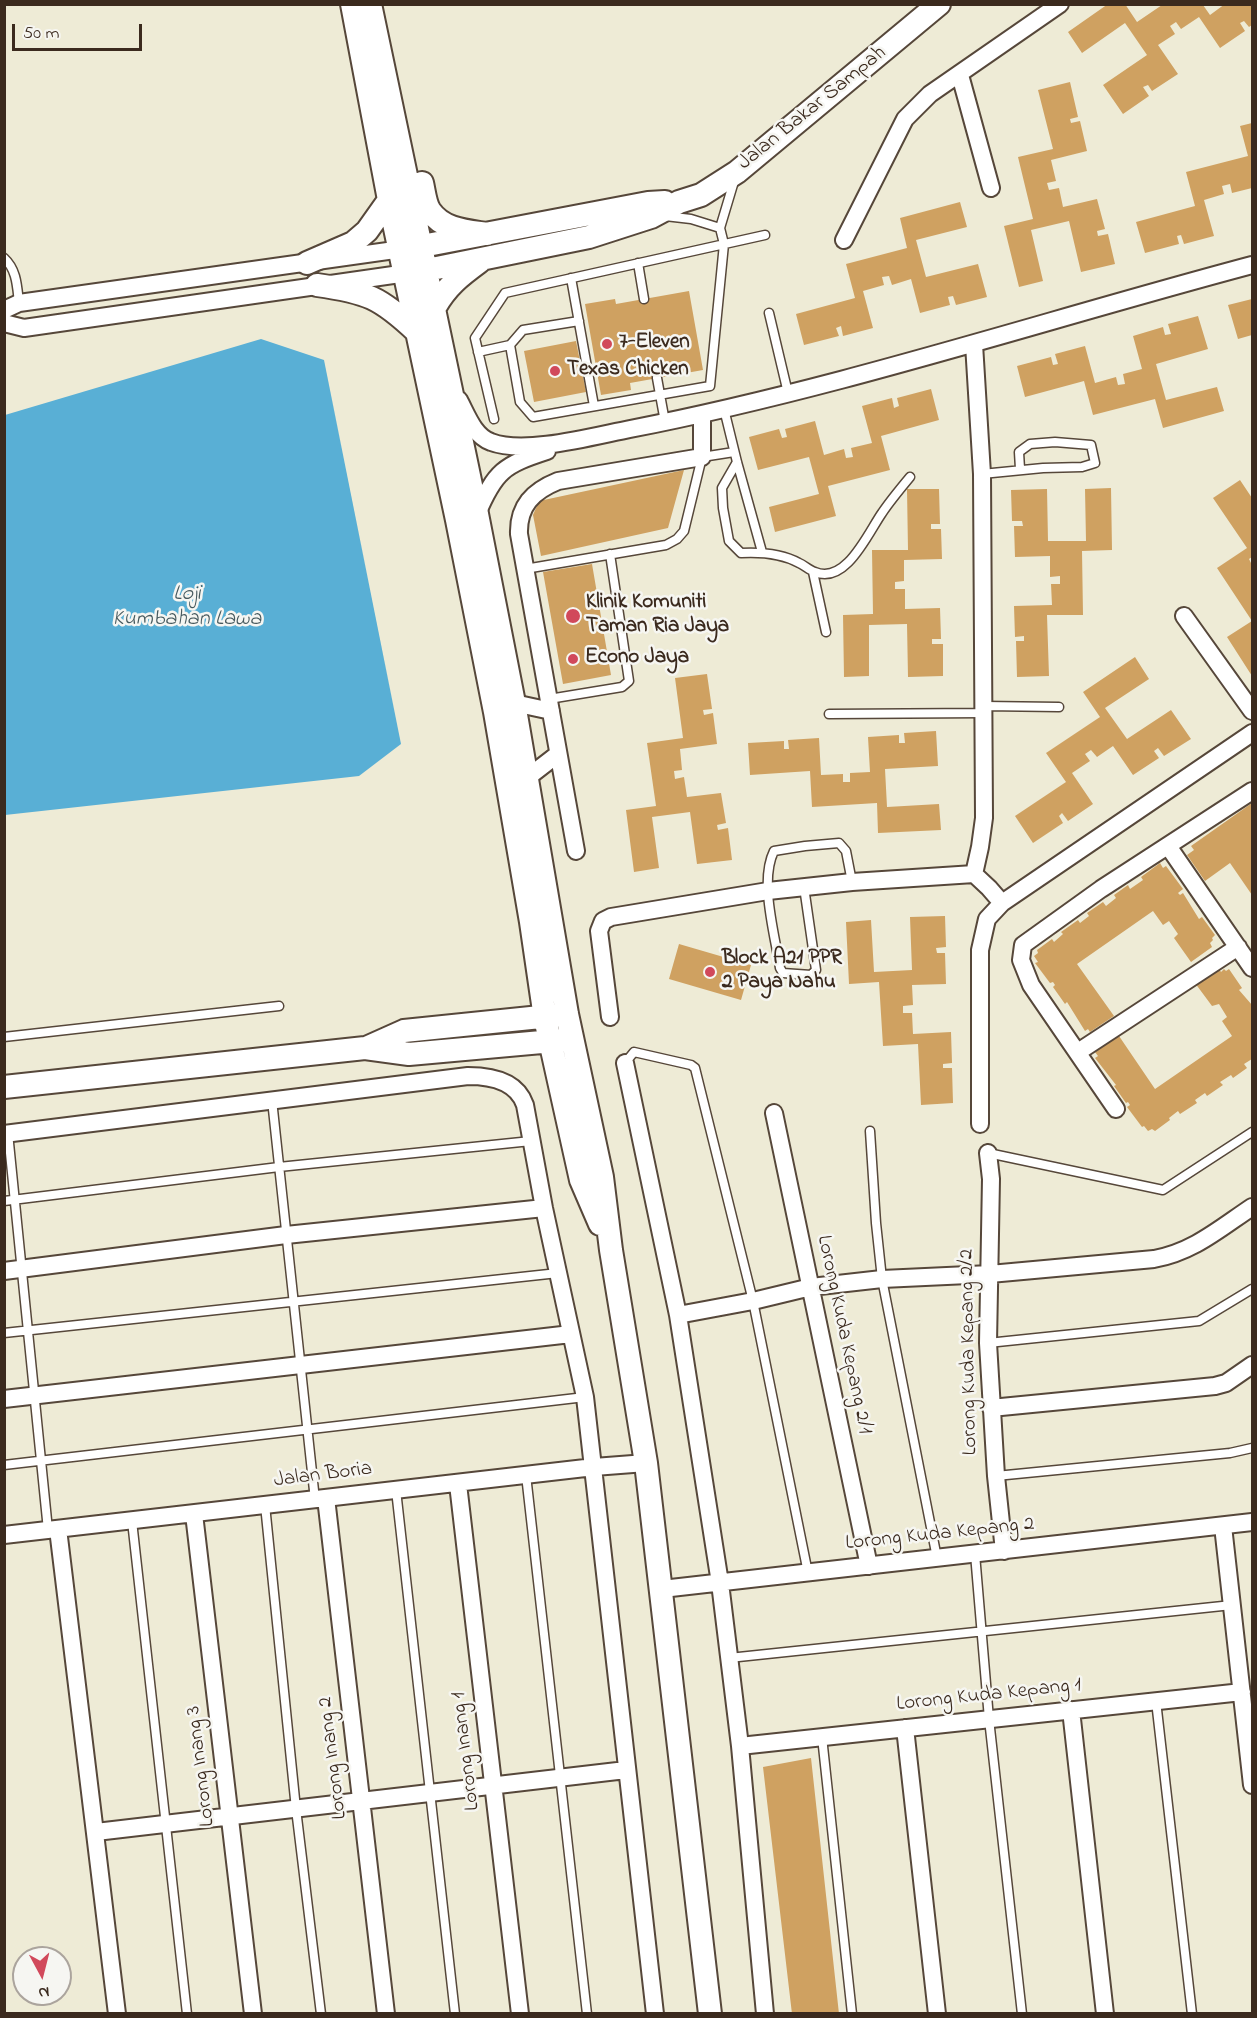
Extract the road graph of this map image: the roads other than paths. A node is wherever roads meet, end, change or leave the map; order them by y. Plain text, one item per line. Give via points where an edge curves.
1 (352, 4) edge
2 (370, 4) edge
3 (375, 4) edge
4 (939, 4) edge
5 (1060, 4) edge
6 (960, 75) junction
7 (737, 172) junction
8 (991, 188) dead end
9 (389, 200) junction
10 (679, 202) junction
11 (651, 217) junction
12 (720, 228) junction
13 (487, 234) junction
14 (765, 235) dead end
15 (844, 240) dead end
16 (723, 244) junction
17 (422, 246) junction
18 (400, 249) junction
19 (4, 258) edge
20 (485, 258) junction
21 (307, 263) junction
22 (638, 263) junction
23 (1252, 265) edge
24 (427, 270) junction
25 (405, 273) junction
26 (571, 278) junction
27 (317, 285) junction
28 (644, 299) dead end
29 (12, 306) edge
30 (435, 307) junction
31 (769, 314) dead end
32 (579, 321) junction
33 (4, 323) edge
34 (417, 332) junction
35 (974, 344) junction
36 (510, 345) junction
37 (478, 352) junction
38 (657, 378) dead end
39 (450, 381) junction
40 (788, 393) junction
41 (660, 395) junction
42 (594, 406) junction
43 (724, 409) junction
44 (702, 414) junction
45 (494, 419) dead end
46 (665, 422) junction
47 (593, 436) junction
48 (734, 452) junction
49 (702, 457) junction
50 (737, 462) junction
51 (1020, 469) junction
52 (982, 474) junction
53 (910, 477) dead end
54 (477, 514) junction
55 (762, 552) junction
56 (610, 554) junction
57 (525, 568) junction
58 (813, 572) junction
59 (1184, 616) dead end
60 (826, 632) dead end
61 (514, 703) junction
62 (550, 705) junction
63 (1059, 707) dead end
64 (984, 710) junction
65 (1252, 711) edge
66 (829, 714) dead end
67 (1252, 733) edge
68 (558, 754) junction
69 (527, 778) junction
70 (1252, 791) edge
71 (1168, 846) junction
72 (576, 851) dead end
73 (974, 874) junction
74 (852, 882) junction
75 (804, 887) junction
76 (768, 891) junction
77 (1002, 903) junction
78 (1238, 947) junction
79 (1252, 968) edge
80 (279, 1006) dead end
81 (556, 1016) junction
82 (610, 1017) dead end
83 (4, 1036) edge
84 (561, 1040) junction
85 (364, 1048) junction
86 (1078, 1052) junction
87 (625, 1062) joint
88 (4, 1087) edge
89 (272, 1100) junction
90 (1116, 1108) dead end
91 (774, 1113) dead end
92 (980, 1124) dead end
93 (870, 1131) dead end
94 (1252, 1132) edge
95 (6, 1134) edge
96 (531, 1141) junction
97 (988, 1153) joint
98 (279, 1167) junction
99 (14, 1199) junction
100 (4, 1201) edge
101 (1252, 1207) edge
102 (544, 1208) junction
103 (286, 1235) junction
104 (13, 1270) edge
105 (558, 1273) junction
106 (990, 1274) junction
107 (882, 1279) junction
108 (811, 1287) junction
109 (1252, 1290) edge
110 (293, 1301) junction
111 (753, 1301) junction
112 (678, 1316) junction
113 (28, 1331) junction
114 (4, 1334) edge
115 (571, 1334) junction
116 (988, 1343) junction
117 (300, 1364) junction
118 (1252, 1365) edge
119 (34, 1395) junction
120 (585, 1397) junction
121 (4, 1399) edge
122 (991, 1407) junction
123 (307, 1430) junction
124 (1252, 1448) edge
125 (41, 1461) junction
126 (646, 1463) junction
127 (4, 1466) edge
128 (594, 1467) junction
129 (526, 1475) junction
130 (996, 1476) junction
131 (458, 1484) junction
132 (396, 1490) junction
133 (321, 1499) junction
134 (265, 1506) junction
135 (194, 1514) junction
136 (132, 1521) junction
137 (1252, 1522) edge
138 (1223, 1526) junction
139 (53, 1530) junction
140 (4, 1535) edge
141 (1004, 1551) junction
142 (975, 1554) junction
143 (937, 1558) junction
144 (869, 1566) junction
145 (808, 1573) junction
146 (720, 1582) junction
147 (662, 1589) junction
148 (1232, 1605) junction
149 (983, 1631) junction
150 (729, 1658) junction
151 (1242, 1692) junction
152 (1156, 1701) junction
153 (1071, 1710) junction
154 (989, 1719) junction
155 (905, 1728) junction
156 (822, 1737) junction
157 (740, 1746) junction
158 (626, 1770) junction
159 (561, 1778) junction
160 (493, 1785) junction
161 (1252, 1785) edge
162 (430, 1793) junction
163 (362, 1801) junction
164 (296, 1809) junction
165 (231, 1816) junction
166 (165, 1824) junction
167 (96, 1832) junction
168 (117, 2013) edge
169 (187, 2013) edge
170 (253, 2013) edge
171 (321, 2013) edge
172 (386, 2013) edge
173 (455, 2013) edge
174 (520, 2013) edge
175 (587, 2013) edge
176 (655, 2013) edge
177 (710, 2013) edge
178 (765, 2013) edge
179 (852, 2013) edge
180 (937, 2013) edge
181 (1022, 2013) edge
182 (1105, 2013) edge
183 (1192, 2013) edge

1 - 9 main road
2 - 17 main road
3 - 13 main road via 429,210 456,230
4 - 7 main road, Jalan Bakar Sampah
5 - 6 street
6 - 8 street
6 - 15 street via 930,94 905,119
7 - 10 main road, Jalan Bakar Sampah via 701,195
7 - 12 lane
9 - 18 main road
9 - 21 main road via 367,231 353,243
10 - 11 main road, Jalan Bakar Sampah
10 - 13 main road, Jalan Bakar Sampah via 648,203
11 - 12 lane via 684,218
11 - 20 main road, Jalan Bakar Sampah via 589,237
12 - 16 lane
13 - 17 main road, Jalan Bakar Sampah
14 - 16 lane
16 - 22 lane
16 - 41 lane via 710,386
17 - 18 street
17 - 24 main road
18 - 21 street
18 - 25 main road
19 - 29 lane via 17,282
20 - 24 main road, Jalan Bakar Sampah
20 - 30 main road via 444,291
21 - 29 street
22 - 26 lane
22 - 28 lane
23 - 35 street
24 - 25 street
24 - 30 main road
25 - 27 street
25 - 34 main road
26 - 32 lane
26 - 37 lane via 505,293 476,338
27 - 33 street via 24,328
27 - 34 main road via 353,290 376,299
30 - 39 main road
31 - 40 lane
32 - 36 lane via 523,330
32 - 42 lane
34 - 81 main road via 458,520 531,922
35 - 40 street
35 - 52 street
36 - 37 lane
36 - 42 lane via 520,402 533,417
37 - 45 lane
38 - 41 lane
39 - 47 street via 472,425 490,442 537,446
39 - 54 main road
40 - 43 street
41 - 42 lane
41 - 46 lane
43 - 44 street
43 - 48 lane
44 - 46 street
44 - 49 street
46 - 47 street
47 - 54 street via 503,469
48 - 49 lane
48 - 50 lane
49 - 56 lane via 684,531 677,539 666,545
49 - 57 street via 558,481 543,487 528,500 519,523
50 - 55 lane
50 - 55 lane via 722,488 729,541 741,554
51 - 51 lane via 1019,452 1030,444 1091,445 1095,463
51 - 52 lane
52 - 64 street
53 - 58 lane via 847,564 833,573
54 - 61 main road
55 - 58 lane via 797,561
56 - 57 lane
56 - 62 lane via 629,681 622,687
57 - 62 street
58 - 60 lane
59 - 65 street
61 - 62 street
61 - 69 main road
62 - 68 street
63 - 64 lane
64 - 66 lane
64 - 73 street via 984,818
67 - 77 street
68 - 69 street
68 - 72 street
69 - 81 main road
70 - 71 street
71 - 78 street
71 - 86 street via 1023,945 1021,960 1031,985
73 - 74 street
73 - 77 street
74 - 75 street
74 - 76 lane via 846,850 839,843 805,846 774,851 768,863
75 - 76 street
75 - 76 lane via 816,970 811,975 783,973 780,968
76 - 82 street via 603,921 598,931
77 - 92 street via 987,919 980,950
78 - 79 street
78 - 86 street
80 - 83 lane
81 - 84 main road
81 - 85 main road via 404,1032
84 - 85 main road via 409,1054
84 - 126 main road via 602,1177
85 - 88 main road
86 - 90 street
87 - 111 lane via 634,1052 695,1068
87 - 112 street
89 - 95 street
89 - 96 street via 479,1076 515,1087 522,1095
89 - 98 lane
91 - 108 street, Lorong Kuda Kepang 2/1
93 - 107 lane
94 - 97 lane via 1163,1190
95 - 99 lane
96 - 98 lane
96 - 102 street
97 - 106 street, Lorong Kuda Kepang 2/2
98 - 99 lane
98 - 103 lane
99 - 100 lane
99 - 104 lane
101 - 106 street via 1172,1256
102 - 103 street
102 - 105 street
103 - 104 street
103 - 110 lane
104 - 113 lane
105 - 110 lane
105 - 115 street
106 - 107 street
106 - 116 street, Lorong Kuda Kepang 2/2
107 - 108 street
107 - 143 lane
108 - 111 street
108 - 144 street, Lorong Kuda Kepang 2/1
109 - 116 lane via 1199,1321
110 - 113 lane
110 - 117 lane
111 - 112 street
111 - 145 lane
112 - 146 street
113 - 114 lane
113 - 119 lane
115 - 117 street
115 - 120 street
116 - 122 street, Lorong Kuda Kepang 2/2
117 - 119 street
117 - 123 lane
118 - 122 street via 1215,1386
119 - 121 street
119 - 125 lane
120 - 123 lane
120 - 128 street
122 - 130 street, Lorong Kuda Kepang 2/2
123 - 125 lane
123 - 133 lane
124 - 130 lane
125 - 127 lane
125 - 139 lane
126 - 128 street, Jalan Boria
126 - 147 main road
128 - 129 street, Jalan Boria
128 - 158 street
129 - 131 street, Jalan Boria
129 - 159 lane
130 - 141 street, Lorong Kuda Kepang 2/2
131 - 132 street, Jalan Boria
131 - 160 street, Lorong Inang 1
132 - 133 street, Jalan Boria
132 - 162 lane
133 - 134 street, Jalan Boria
133 - 163 street, Lorong Inang 2
134 - 135 street, Jalan Boria
134 - 164 lane
135 - 136 street, Jalan Boria
135 - 165 street, Lorong Inang 3
136 - 139 street, Jalan Boria
136 - 166 lane
137 - 138 street, Lorong Kuda Kepang 2
138 - 141 street, Lorong Kuda Kepang 2
138 - 148 street
139 - 140 street, Jalan Boria
139 - 167 street
141 - 142 street, Lorong Kuda Kepang 2
142 - 143 street, Lorong Kuda Kepang 2
142 - 149 lane
143 - 144 street, Lorong Kuda Kepang 2
144 - 145 street, Lorong Kuda Kepang 2
145 - 146 street, Lorong Kuda Kepang 2
146 - 147 street, Lorong Kuda Kepang 2
146 - 150 street
147 - 177 main road
148 - 149 lane
148 - 151 street
149 - 150 lane
149 - 154 lane
150 - 157 street
151 - 152 street, Lorong Kuda Kepang 1
151 - 161 street
152 - 153 street, Lorong Kuda Kepang 1
152 - 183 lane
153 - 154 street, Lorong Kuda Kepang 1
153 - 182 street
154 - 155 street, Lorong Kuda Kepang 1
154 - 181 lane
155 - 156 street, Lorong Kuda Kepang 1
155 - 180 street
156 - 157 street, Lorong Kuda Kepang 1
156 - 179 lane
157 - 178 street
158 - 159 street
158 - 176 street
159 - 160 street
159 - 175 lane
160 - 162 street
160 - 174 street, Lorong Inang 1
162 - 163 street
162 - 173 lane
163 - 164 street
163 - 172 street, Lorong Inang 2
164 - 165 street
164 - 171 lane
165 - 166 street
165 - 170 street, Lorong Inang 3
166 - 167 street
166 - 169 lane
167 - 168 street

